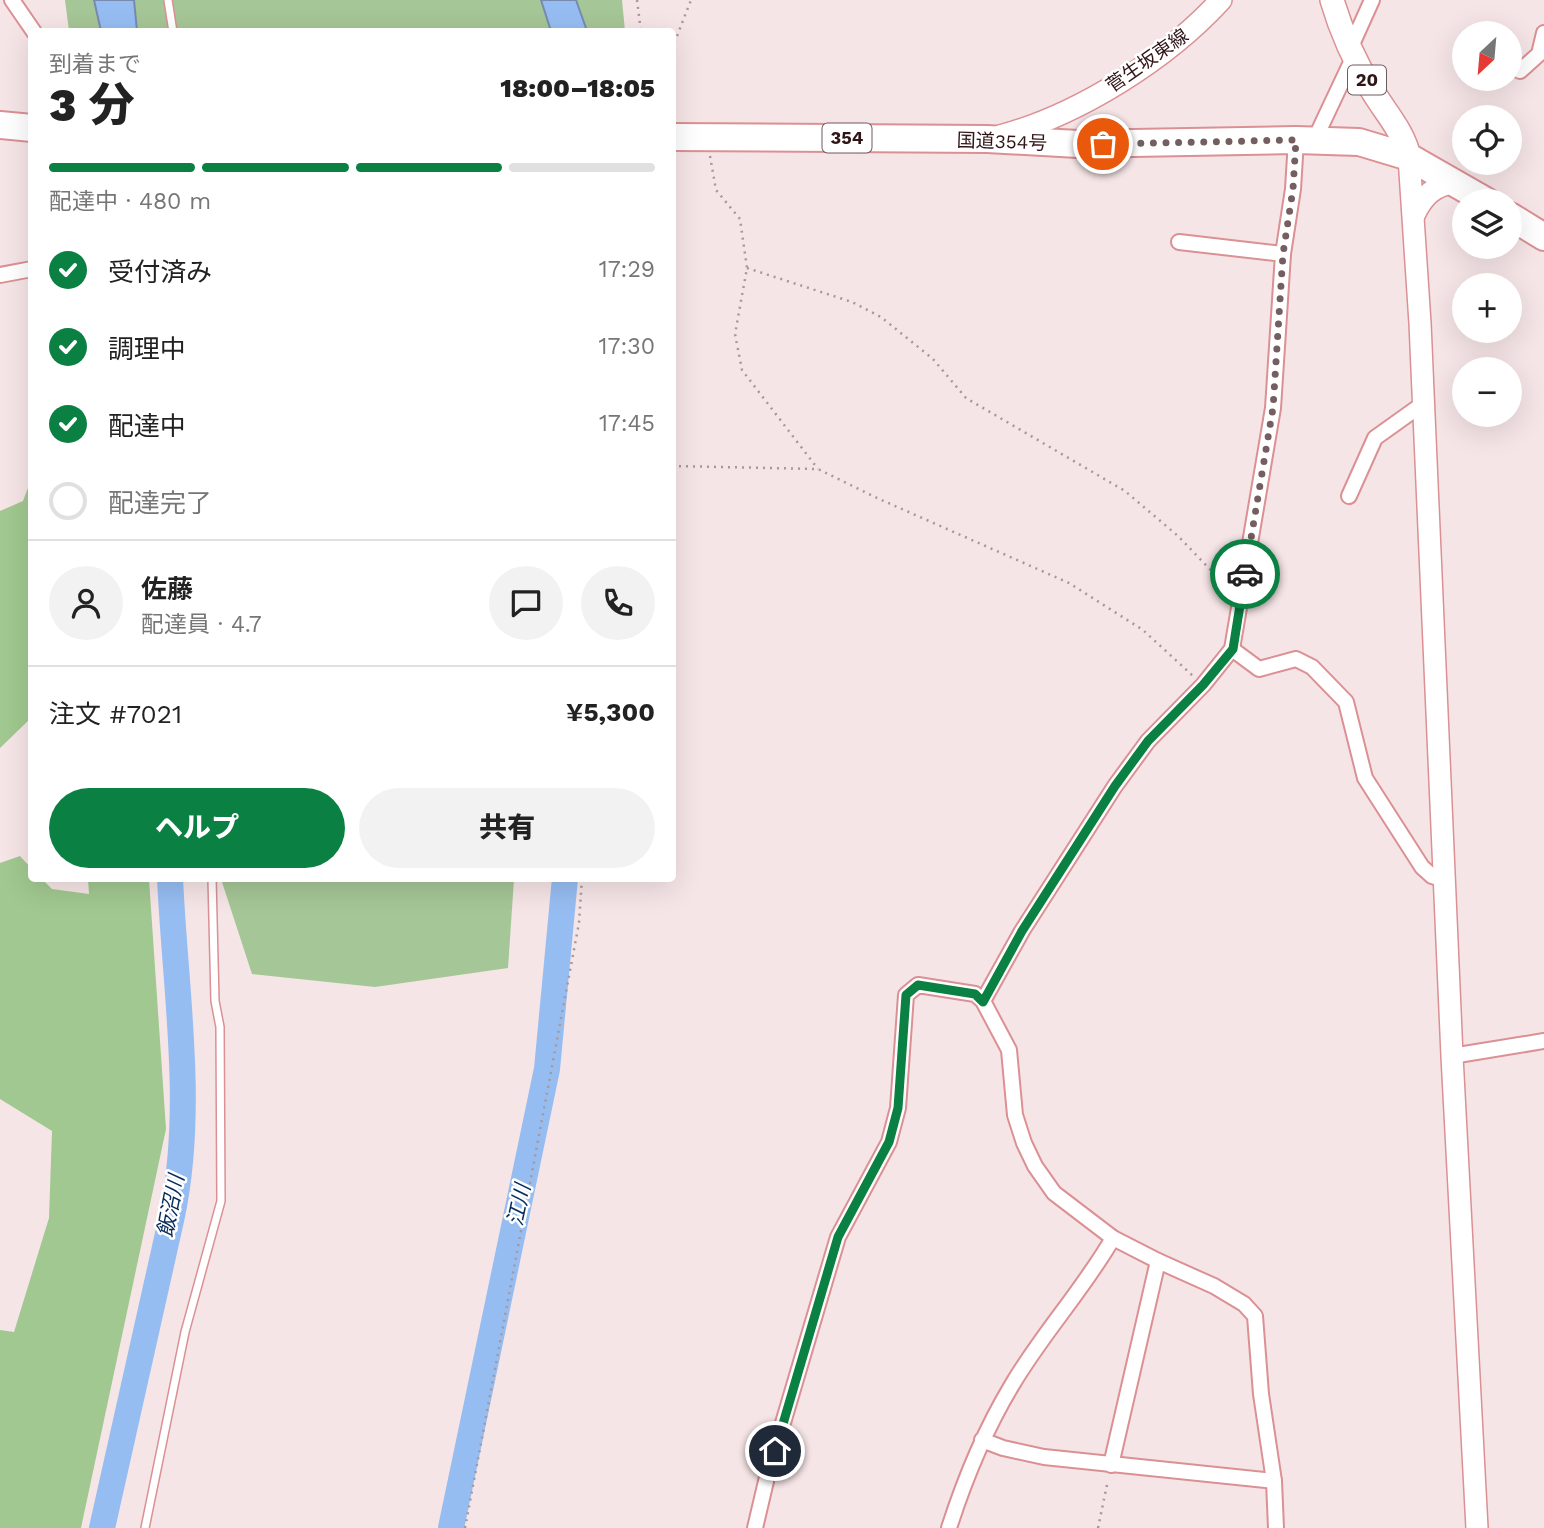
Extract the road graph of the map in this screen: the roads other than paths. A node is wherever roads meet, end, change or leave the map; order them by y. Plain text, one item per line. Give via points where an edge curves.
1 (12, 0) edge
2 (168, 0) edge
3 (1221, 0) edge
4 (1332, 0) edge
5 (1372, 0) edge
6 (31, 28) edge
7 (172, 28) edge
8 (1544, 33) edge
9 (1352, 52) junction
10 (1522, 69) edge
11 (0, 125) edge
12 (28, 128) edge
13 (676, 136) edge
14 (987, 139) junction
15 (1305, 140) junction
16 (1409, 157) junction
17 (1456, 182) junction
18 (1467, 189) edge
19 (1414, 215) junction
20 (1522, 223) edge
21 (1544, 237) edge
22 (1179, 242) dead end
23 (1283, 254) junction
24 (28, 270) edge
25 (0, 275) edge
26 (1424, 403) junction
27 (1349, 496) dead end
28 (1233, 649) junction
29 (1445, 880) junction
30 (212, 882) edge
31 (983, 1002) junction
32 (1544, 1041) edge
33 (1452, 1056) junction
34 (1113, 1238) junction
35 (1158, 1261) junction
36 (982, 1440) junction
37 (1111, 1465) junction
38 (1274, 1480) junction
39 (145, 1528) edge
40 (755, 1528) edge
41 (949, 1528) edge
42 (1276, 1528) edge
43 (1477, 1528) edge

1 - 6 street
2 - 7 lane
3 - 14 street, 菅生坂東線 via 1167,49 1101,92 1058,115
4 - 9 main road, 20
5 - 9 street
8 - 10 street via 1539,54
9 - 15 street
9 - 16 main road, 20
11 - 12 highway
13 - 14 highway, 国道354号 / 354
14 - 15 highway, 国道354号 / 354 via 1090,144
15 - 16 highway, 国道354号 / 354 via 1359,142
15 - 23 street
16 - 17 highway, 国道354号 / 354
16 - 19 street
17 - 18 highway, 国道354号 / 354
17 - 19 street via 1425,195
19 - 26 street
20 - 21 highway
22 - 23 street
23 - 28 street via 1273,408
24 - 25 street
26 - 27 street via 1375,438
26 - 29 street
28 - 29 street via 1259,668 1296,659 1312,667 1346,702 1365,778 1422,867
28 - 31 street via 1148,741 1115,786 1022,931
29 - 33 street
30 - 39 lane via 215,1001 220,1027 221,1201 185,1332
31 - 34 street via 1009,1050 1015,1115 1035,1166 1054,1193
31 - 40 street via 975,994 918,985 906,995 898,1108 889,1142 838,1237
32 - 33 street
33 - 43 street
34 - 35 street
34 - 36 street via 1094,1273 1012,1384
35 - 37 street
35 - 38 street via 1214,1286 1255,1316
36 - 37 street via 1044,1458
36 - 41 street
37 - 38 street
38 - 42 street

